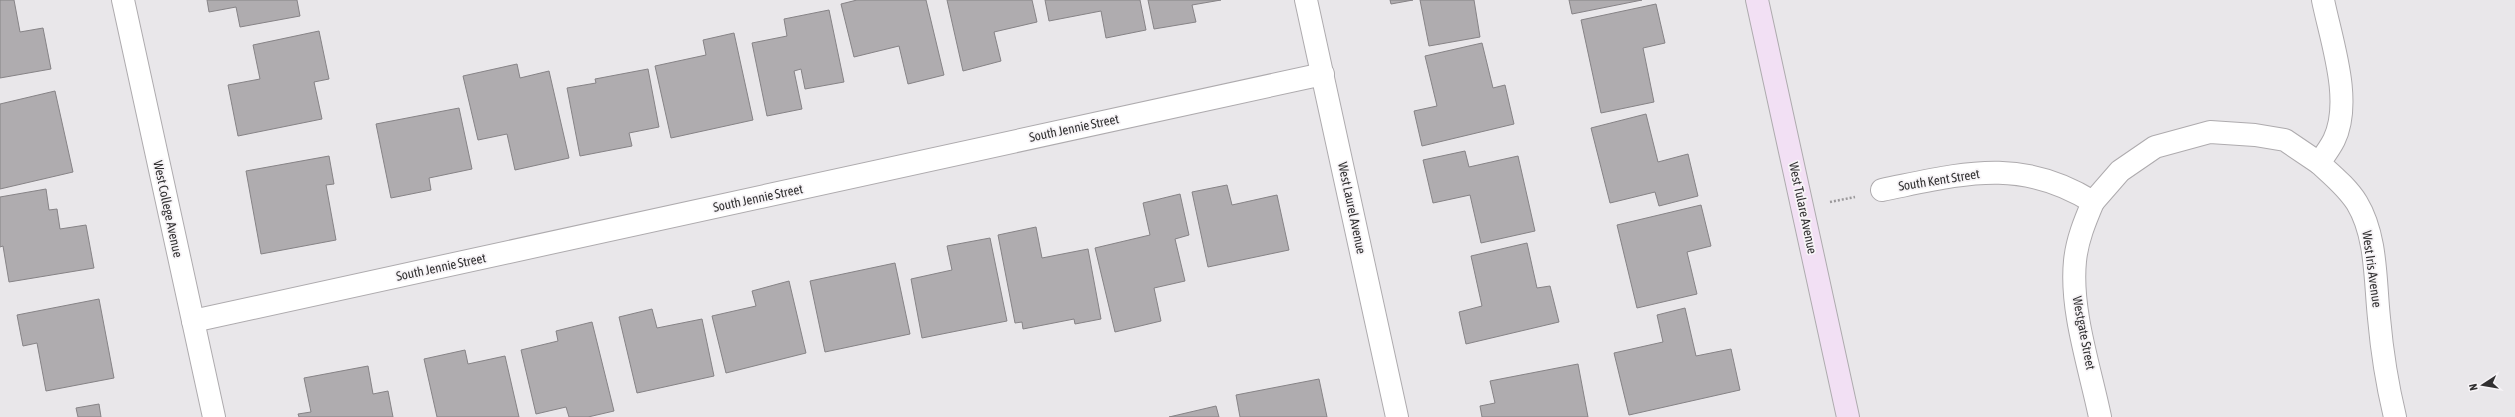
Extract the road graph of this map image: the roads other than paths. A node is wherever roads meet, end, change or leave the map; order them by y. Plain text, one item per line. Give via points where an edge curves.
1 (123, 0) edge
2 (1306, 0) edge
3 (1757, 0) edge
4 (2322, 0) edge
5 (1323, 74) junction
6 (2319, 163) junction
7 (1882, 190) road end
8 (2093, 202) junction
9 (193, 321) junction
10 (214, 417) edge
11 (1397, 417) edge
12 (1848, 417) edge
13 (2100, 417) edge
14 (2395, 417) edge

1 - 9 street, West College Avenue
2 - 5 street, West Laurel Avenue
3 - 12 street, West Tulare Avenue
4 - 6 street via 2339,74 2342,109 2334,139
5 - 9 street, South Jennie Street
5 - 11 street, West Laurel Avenue
6 - 8 street via 2285,140 2210,132 2156,147 2120,171
6 - 14 street, West Iris Avenue via 2341,183 2357,203 2368,230 2375,267 2384,365
7 - 8 street, South Kent Street via 1966,173 1997,172 2037,177 2069,187
8 - 13 street, Westgate Street via 2082,228 2075,261 2076,302
9 - 10 street, West College Avenue

